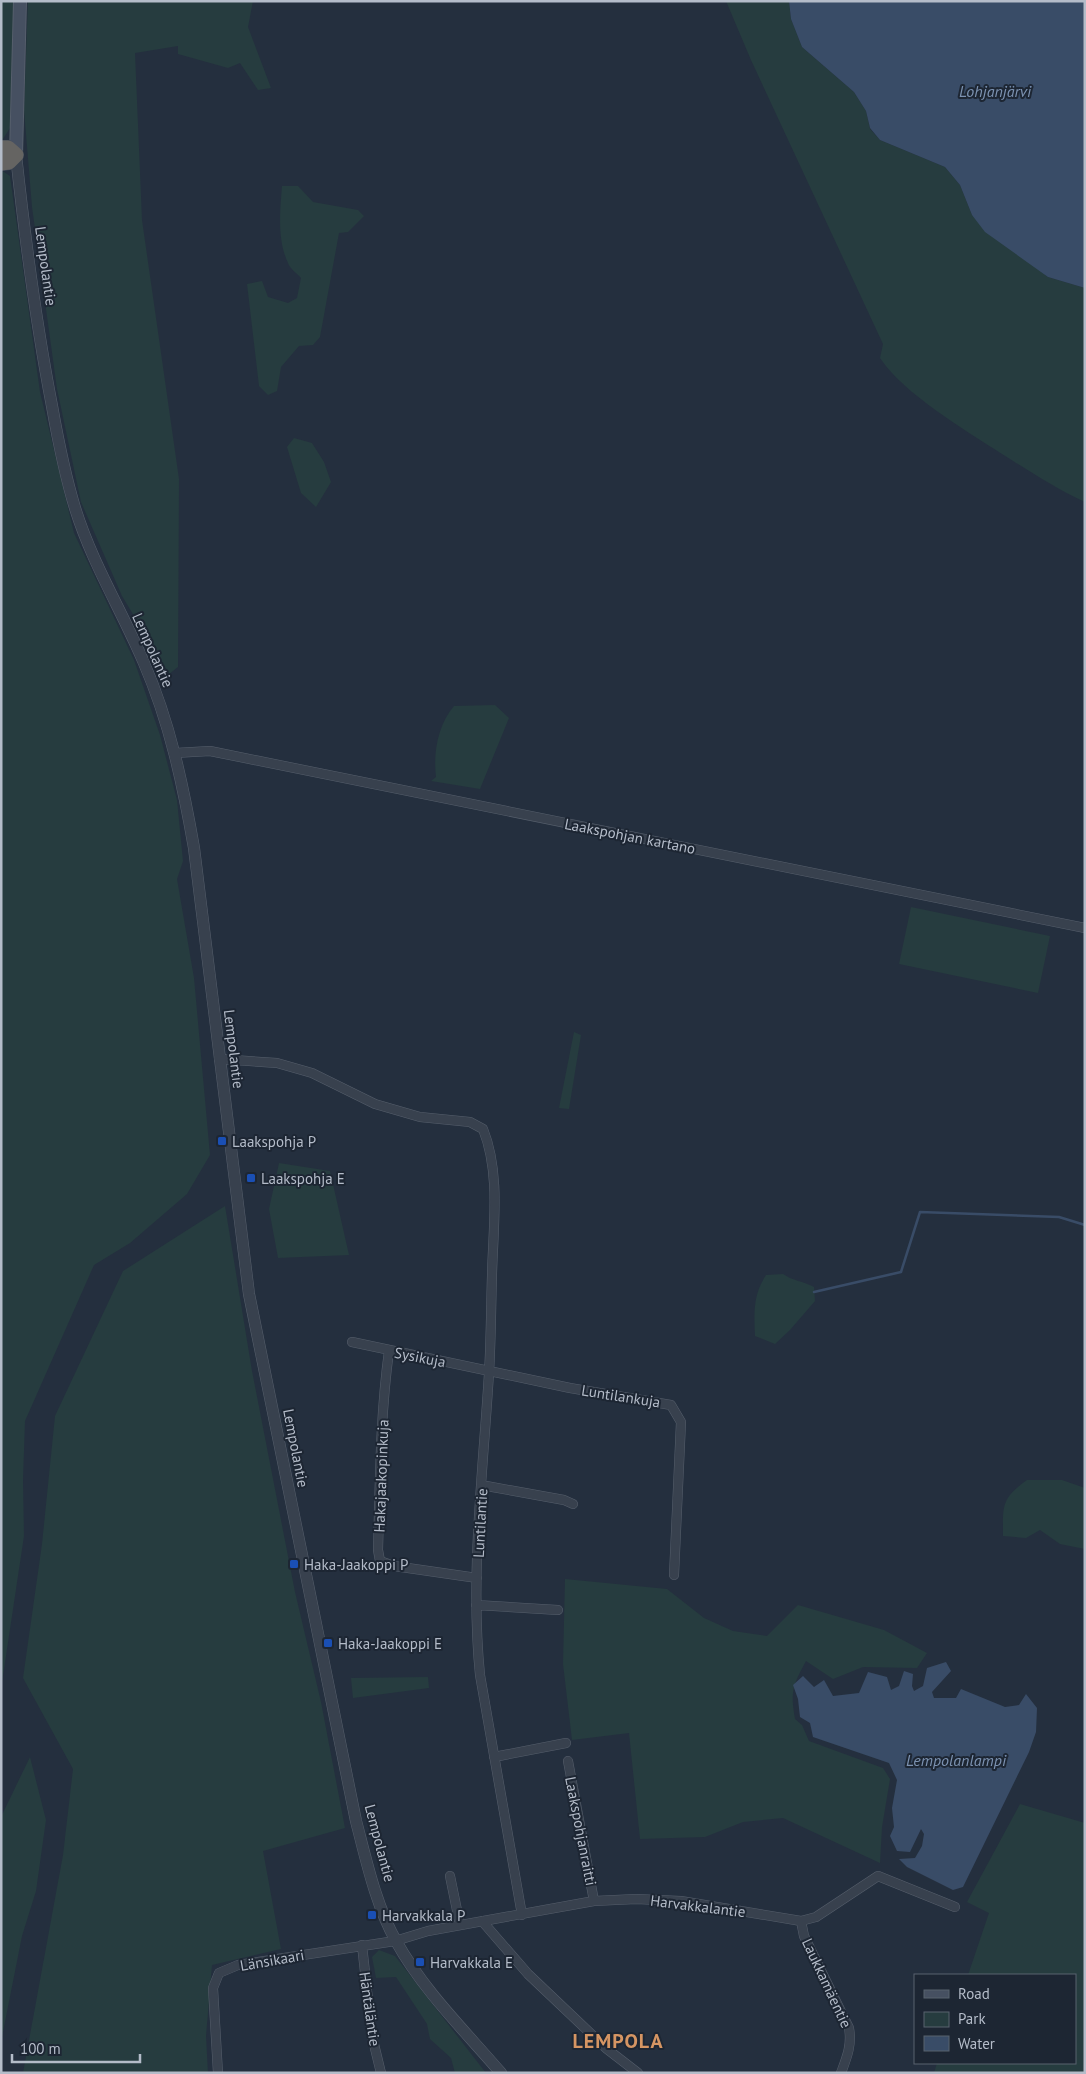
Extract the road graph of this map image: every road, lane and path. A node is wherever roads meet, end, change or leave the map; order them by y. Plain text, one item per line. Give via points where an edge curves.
1 (20, 1) edge
2 (1, 148) edge
3 (16, 155) junction
4 (1, 163) edge
5 (175, 752) junction
6 (1085, 928) edge
7 (218, 1059) junction
8 (352, 1342) dead end
9 (390, 1351) junction
10 (489, 1370) junction
11 (481, 1485) junction
12 (573, 1504) dead end
13 (674, 1575) dead end
14 (477, 1578) junction
15 (476, 1605) junction
16 (558, 1610) dead end
17 (566, 1743) dead end
18 (494, 1757) junction
19 (568, 1761) dead end
20 (450, 1876) dead end
21 (594, 1901) junction
22 (955, 1907) dead end
23 (522, 1915) junction
24 (482, 1921) junction
25 (801, 1921) junction
26 (460, 1925) junction
27 (395, 1941) junction
28 (362, 1945) junction
29 (218, 2073) edge
30 (381, 2073) edge
31 (501, 2073) edge
32 (638, 2073) edge
33 (841, 2073) edge

1 - 3 main road, Lempolantie
2 - 3 highway via 8,148
3 - 4 highway via 9,162
3 - 5 street, Lempolantie via 44,368 75,509 108,590 144,663
5 - 6 street, Laakspohjan kartano via 210,751
5 - 7 street, Lempolantie via 194,848
7 - 10 street, Luntilantie via 277,1062 312,1073 375,1104 420,1117 470,1122 483,1129 488,1140 494,1194
7 - 27 street, Lempolantie via 249,1294 291,1506 356,1821
8 - 9 street, Sysikuja
9 - 10 street, Sysikuja
9 - 14 street, Hakajaakopinkuja via 380,1455 380,1562
10 - 11 street, Luntilantie
10 - 13 street, Luntilankuja via 671,1405 681,1422
11 - 12 street
11 - 14 street, Luntilantie
14 - 15 street, Luntilantie
15 - 16 street
15 - 18 street, Luntilantie via 480,1675
17 - 18 street
18 - 23 street, Luntilantie
19 - 21 street, Laakspohjanraitti
20 - 26 street
21 - 23 street, Harvakkalantie
21 - 25 street, Harvakkalantie via 681,1901
22 - 25 street via 878,1876 816,1917
23 - 24 street, Harvakkalantie
24 - 26 street, Harvakkalantie
24 - 32 street via 528,1974 607,2049
25 - 33 street, Laukkamäentie via 804,1936 849,2028 849,2052
26 - 27 street, Harvakkalantie
27 - 28 street, Länsikaari
27 - 31 street, Lempolantie via 425,1983
28 - 29 street, Länsikaari via 238,1965 220,1973 213,1988
28 - 30 street, Häntäläntie via 372,2036

